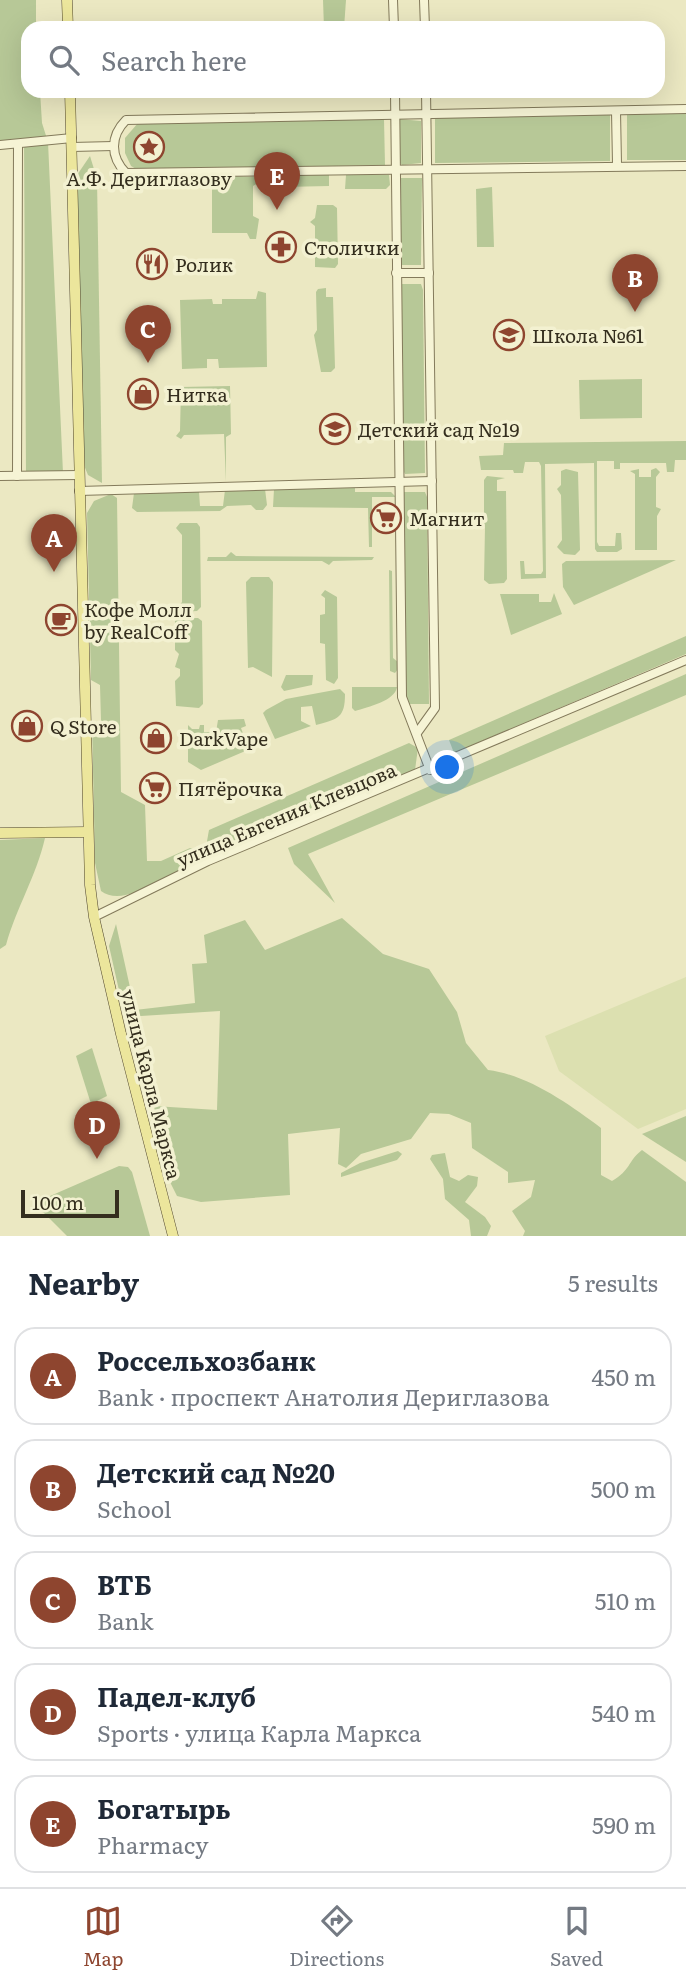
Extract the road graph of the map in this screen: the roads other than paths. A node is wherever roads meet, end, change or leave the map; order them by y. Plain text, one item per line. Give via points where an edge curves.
1 (67, 0) edge
2 (393, 0) edge
3 (424, 0) edge
4 (68, 21) edge
5 (394, 21) edge
6 (425, 21) edge
7 (70, 98) edge
8 (394, 98) edge
9 (426, 98) edge
10 (686, 109) edge
11 (616, 111) junction
12 (393, 114) junction
13 (426, 114) junction
14 (72, 143) junction
15 (0, 145) edge
16 (18, 145) junction
17 (113, 146) junction
18 (617, 164) junction
19 (686, 166) edge
20 (394, 169) junction
21 (427, 169) junction
22 (396, 273) junction
23 (429, 273) junction
24 (79, 475) junction
25 (0, 476) edge
26 (17, 476) junction
27 (432, 481) junction
28 (398, 482) junction
29 (79, 491) junction
30 (686, 660) edge
31 (417, 733) junction
32 (430, 770) junction
33 (88, 832) junction
34 (0, 833) edge
35 (94, 917) junction
36 (173, 1236) edge

1 - 4 main road
2 - 5 street
3 - 6 street
7 - 14 main road, улица Карла Маркса
8 - 12 street
9 - 13 street
10 - 11 street
11 - 13 street
11 - 18 street
12 - 13 street
12 - 17 street via 127,120
12 - 20 street
13 - 21 street
14 - 16 street
14 - 17 street
14 - 24 main road, улица Карла Маркса
15 - 16 street
16 - 26 street
17 - 20 street via 115,159 126,173
18 - 19 street
18 - 21 street
20 - 21 street
20 - 22 street
21 - 23 street
22 - 23 street
22 - 28 street
23 - 27 street
24 - 26 street
24 - 29 main road, улица Карла Маркса
25 - 26 street
27 - 28 street
27 - 31 street via 435,708
28 - 29 street
28 - 31 street via 402,697
29 - 33 main road, улица Карла Маркса
30 - 32 street, улица Евгения Клевцова
31 - 32 street
32 - 35 street, улица Евгения Клевцова via 208,861
33 - 34 main road
33 - 35 main road, улица Карла Маркса
35 - 36 main road, улица Карла Маркса

